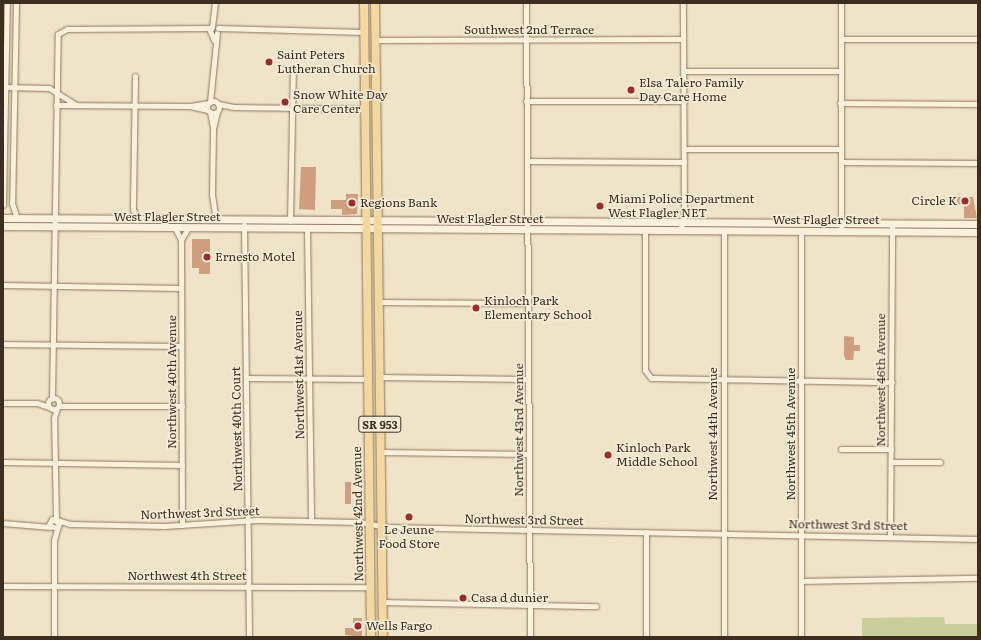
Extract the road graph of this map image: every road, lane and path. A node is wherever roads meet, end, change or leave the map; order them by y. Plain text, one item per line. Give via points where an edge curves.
1 (7, 3) edge
2 (16, 3) edge
3 (215, 3) edge
4 (364, 3) edge
5 (375, 3) edge
6 (526, 3) edge
7 (683, 3) edge
8 (841, 3) edge
9 (215, 30) junction
10 (364, 30) junction
11 (683, 39) junction
12 (840, 39) junction
13 (978, 39) edge
14 (375, 40) junction
15 (527, 40) junction
16 (293, 70) dead end
17 (684, 71) junction
18 (841, 71) junction
19 (135, 76) dead end
20 (4, 87) edge
21 (15, 87) junction
22 (365, 88) junction
23 (213, 91) junction
24 (56, 93) junction
25 (526, 101) junction
26 (684, 101) junction
27 (210, 103) junction
28 (218, 103) junction
29 (840, 103) junction
30 (78, 104) junction
31 (978, 104) edge
32 (56, 106) junction
33 (134, 106) junction
34 (190, 106) junction
35 (234, 107) junction
36 (292, 108) junction
37 (365, 110) junction
38 (376, 110) junction
39 (209, 111) junction
40 (217, 111) junction
41 (376, 128) junction
42 (213, 129) junction
43 (684, 149) junction
44 (4, 150) edge
45 (841, 150) junction
46 (13, 151) junction
47 (527, 161) junction
48 (684, 162) junction
49 (841, 162) junction
50 (978, 163) edge
51 (3, 205) edge
52 (133, 209) junction
53 (212, 209) junction
54 (3, 218) edge
55 (17, 218) junction
56 (129, 220) junction
57 (137, 220) junction
58 (207, 220) junction
59 (216, 220) junction
60 (290, 221) junction
61 (54, 223) junction
62 (684, 223) junction
63 (736, 223) junction
64 (244, 224) junction
65 (978, 224) edge
66 (3, 226) edge
67 (366, 226) junction
68 (376, 226) junction
69 (528, 227) junction
70 (841, 227) junction
71 (175, 228) junction
72 (188, 228) junction
73 (892, 228) junction
74 (307, 229) junction
75 (645, 231) junction
76 (680, 231) junction
77 (724, 231) junction
78 (801, 231) junction
79 (978, 232) edge
80 (181, 240) junction
81 (3, 285) edge
82 (53, 286) junction
83 (181, 288) junction
84 (378, 302) junction
85 (528, 302) junction
86 (3, 344) edge
87 (54, 345) junction
88 (181, 346) junction
89 (368, 361) junction
90 (379, 377) junction
91 (246, 378) junction
92 (309, 378) junction
93 (368, 379) junction
94 (528, 379) junction
95 (723, 380) junction
96 (801, 381) junction
97 (892, 382) junction
98 (55, 402) junction
99 (3, 403) edge
100 (38, 403) junction
101 (182, 406) junction
102 (50, 408) junction
103 (54, 418) junction
104 (842, 449) dead end
105 (891, 449) junction
106 (380, 452) junction
107 (529, 454) junction
108 (3, 462) edge
109 (891, 462) junction
110 (940, 462) dead end
111 (54, 463) junction
112 (182, 465) junction
113 (248, 521) junction
114 (311, 521) junction
115 (3, 524) edge
116 (54, 524) junction
117 (370, 524) junction
118 (182, 525) junction
119 (381, 526) junction
120 (530, 530) junction
121 (646, 532) junction
122 (723, 534) junction
123 (801, 535) junction
124 (890, 535) junction
125 (978, 538) edge
126 (978, 578) edge
127 (801, 580) junction
128 (3, 586) edge
129 (54, 586) junction
130 (248, 586) junction
131 (370, 587) junction
132 (382, 602) junction
133 (530, 606) junction
134 (596, 606) dead end
135 (54, 637) edge
136 (249, 637) edge
137 (371, 637) edge
138 (383, 637) edge
139 (530, 637) edge
140 (646, 637) edge
141 (724, 637) edge
142 (802, 637) edge

1 - 20 street
2 - 21 street
3 - 9 street
4 - 10 main road, SR 953
5 - 14 main road, SR 953
6 - 15 street, Northwest 43rd Avenue
7 - 11 street
8 - 12 street
9 - 10 street
9 - 23 street
9 - 24 street via 66,28 59,32
10 - 14 main road
10 - 22 main road, SR 953
11 - 15 street, Southwest 2nd Terrace
11 - 17 street
12 - 13 street
12 - 18 street
14 - 15 street, Southwest 2nd Terrace
14 - 38 main road, SR 953
15 - 25 street, Northwest 43rd Avenue
16 - 36 street
17 - 18 street
17 - 26 street
18 - 29 street
19 - 33 street
20 - 21 street
20 - 44 street
21 - 24 street via 49,88
21 - 46 street
22 - 37 main road, SR 953
22 - 38 main road
23 - 27 street
23 - 28 street
24 - 30 street
24 - 32 street
25 - 26 street
25 - 47 street, Northwest 43rd Avenue
26 - 43 street
27 - 28 street
27 - 34 street
27 - 39 street
28 - 35 street
28 - 40 street
29 - 31 street
29 - 45 street
30 - 32 street
30 - 33 street
32 - 61 street
33 - 34 street
33 - 52 street
34 - 39 street
35 - 36 street
35 - 40 street
36 - 37 street
36 - 60 street
37 - 41 main road via 371,114
37 - 67 main road, SR 953
38 - 41 main road, SR 953
39 - 40 street
39 - 42 street
40 - 42 street
41 - 68 main road, SR 953
42 - 53 street
43 - 45 street
43 - 48 street
44 - 46 street
44 - 51 street
45 - 49 street
46 - 55 street via 12,204
47 - 48 street
47 - 69 street, Northwest 43rd Avenue
48 - 62 street
49 - 50 street
49 - 70 street
52 - 56 street
52 - 57 street
53 - 58 street
53 - 59 street
54 - 55 main road, West Flagler Street
55 - 61 main road, West Flagler Street
56 - 57 main road, West Flagler Street
56 - 61 main road, West Flagler Street
57 - 58 main road, West Flagler Street
58 - 59 main road, West Flagler Street
59 - 64 main road, West Flagler Street
60 - 64 main road, West Flagler Street
60 - 67 main road, West Flagler Street
61 - 66 main road, West Flagler Street
61 - 71 main road, West Flagler Street
61 - 82 street
62 - 63 main road, West Flagler Street
62 - 69 main road, West Flagler Street
62 - 76 street
63 - 70 main road, West Flagler Street
63 - 77 main road
64 - 72 main road, West Flagler Street
64 - 74 main road, West Flagler Street
64 - 91 street, Northwest 40th Court
65 - 73 main road, West Flagler Street
67 - 68 main road, West Flagler Street
67 - 74 main road, West Flagler Street
67 - 89 main road, Northwest 42nd Avenue / SR 953
68 - 69 main road, West Flagler Street
68 - 84 main road, Northwest 42nd Avenue / SR 953
69 - 75 main road, West Flagler Street
69 - 85 street, Northwest 43rd Avenue
70 - 73 main road, West Flagler Street
70 - 78 main road, West Flagler Street
71 - 72 main road, West Flagler Street
71 - 80 street, Northwest 40th Avenue
72 - 80 street
73 - 79 main road, West Flagler Street
73 - 97 street, Northwest 46th Avenue
74 - 92 street, Northwest 41st Avenue
75 - 76 main road, West Flagler Street
75 - 95 street via 645,370 649,377 660,381
76 - 77 main road, West Flagler Street
77 - 78 main road, West Flagler Street
77 - 95 street, Northwest 44th Avenue
78 - 96 street, Northwest 45th Avenue
80 - 83 street, Northwest 40th Avenue
81 - 82 street
82 - 83 street
82 - 87 street
83 - 88 street, Northwest 40th Avenue
84 - 85 street
84 - 90 main road, Northwest 42nd Avenue / SR 953
85 - 94 street, Northwest 43rd Avenue
86 - 87 street
87 - 88 street
87 - 98 street
88 - 101 street, Northwest 40th Avenue
89 - 90 main road
89 - 93 main road, Northwest 42nd Avenue / SR 953
90 - 94 street
90 - 106 main road, Northwest 42nd Avenue / SR 953
91 - 92 street
91 - 113 street, Northwest 40th Court
92 - 93 street
92 - 114 street, Northwest 41st Avenue
93 - 117 main road, Northwest 42nd Avenue / SR 953
94 - 107 street, Northwest 43rd Avenue
95 - 96 street
95 - 122 street, Northwest 44th Avenue
96 - 97 street
96 - 123 street, Northwest 45th Avenue
97 - 105 street, Northwest 46th Avenue
98 - 100 street
98 - 101 street
98 - 102 street
98 - 102 street
98 - 103 street
99 - 100 street
100 - 102 street
101 - 112 street, Northwest 40th Avenue
102 - 103 street
103 - 111 street
104 - 105 street
105 - 109 street, Northwest 46th Avenue
106 - 107 street
106 - 119 main road, Northwest 42nd Avenue / SR 953
107 - 120 street, Northwest 43rd Avenue
108 - 111 street
109 - 110 street
109 - 124 street, Northwest 46th Avenue
111 - 112 street
111 - 116 street
112 - 118 street, Northwest 40th Avenue
113 - 114 street, Northwest 3rd Street
113 - 118 street, Northwest 3rd Street
113 - 130 street, Northwest 40th Court
114 - 117 street, Northwest 3rd Street
115 - 116 street, Northwest 3rd Street
116 - 118 street, Northwest 3rd Street
116 - 129 street
117 - 119 street, Northwest 3rd Street
117 - 131 main road, Northwest 42nd Avenue / SR 953
119 - 120 street, Northwest 3rd Street
119 - 132 main road, Northwest 42nd Avenue / SR 953
120 - 121 street, Northwest 3rd Street
120 - 133 street, Northwest 43rd Avenue
121 - 122 street, Northwest 3rd Street
121 - 140 street
122 - 123 street, Northwest 3rd Street
122 - 141 street, Northwest 44th Avenue
123 - 124 street, Northwest 3rd Street
123 - 127 street, Northwest 45th Avenue
124 - 125 street, Northwest 3rd Street
126 - 127 street
127 - 142 street, Northwest 45th Avenue
128 - 129 street, Northwest 4th Street
129 - 130 street, Northwest 4th Street
129 - 135 street
130 - 131 street, Northwest 4th Street
130 - 136 street, Northwest 40th Court
131 - 137 main road, Northwest 42nd Avenue / SR 953
132 - 133 street
132 - 138 main road, Northwest 42nd Avenue / SR 953
133 - 134 street
133 - 139 street, Northwest 43rd Avenue

